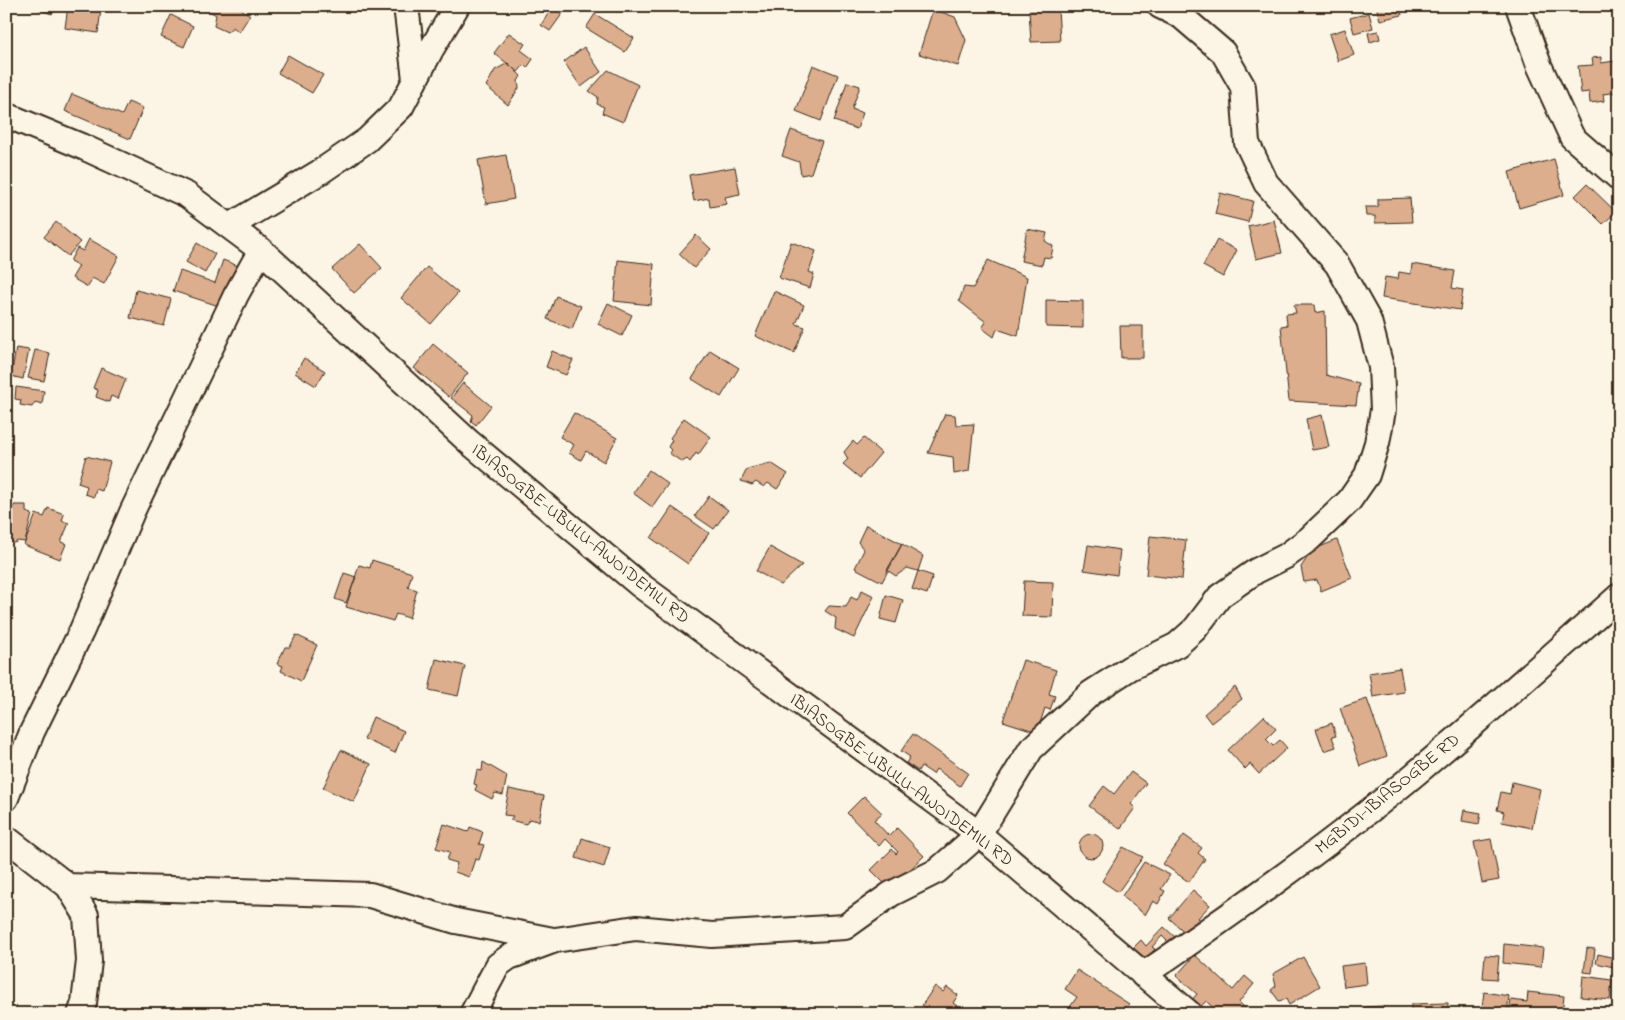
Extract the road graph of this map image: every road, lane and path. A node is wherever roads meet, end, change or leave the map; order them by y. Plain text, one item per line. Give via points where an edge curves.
1 (406, 6) edge
2 (457, 6) edge
3 (1160, 6) edge
4 (1518, 6) edge
5 (415, 79) junction
6 (6, 115) edge
7 (1619, 178) edge
8 (230, 226) junction
9 (261, 250) junction
10 (1619, 596) edge
11 (6, 798) edge
12 (979, 834) junction
13 (6, 838) edge
14 (68, 886) junction
15 (512, 933) junction
16 (555, 940) junction
17 (509, 957) junction
18 (1143, 975) junction
19 (80, 1014) edge
20 (472, 1014) edge
21 (1190, 1014) edge

1 - 5 street
2 - 5 street
3 - 12 street via 1181,16 1223,52 1243,87 1247,143 1266,183 1337,264 1368,320 1381,367 1382,410 1378,443 1367,475 1350,501 1309,539 1220,596 1195,629 1177,645 1130,668 1091,693 1031,749
4 - 7 street via 1539,65 1572,137
5 - 8 street via 401,107 367,140
6 - 8 street, IBIASOGBE-UBULU-AWOIDEMILI RD via 187,195
8 - 9 street, IBIASOGBE-UBULU-AWOIDEMILI RD
9 - 11 street via 236,295 132,512 82,630 32,732
9 - 12 street, IBIASOGBE-UBULU-AWOIDEMILI RD via 469,442 640,585
10 - 18 street, MGBIDI-IBIASOGBE RD via 1406,781 1229,917
12 - 16 street via 937,872 891,894 845,927 712,935 636,928
12 - 18 street, IBIASOGBE-UBULU-AWOIDEMILI RD
13 - 14 street
14 - 15 street via 370,895 456,921
14 - 19 street via 86,915 89,961
15 - 16 street
15 - 17 street via 516,947
16 - 17 street
17 - 20 street via 498,964
18 - 21 street, IBIASOGBE-UBULU-AWOIDEMILI RD

